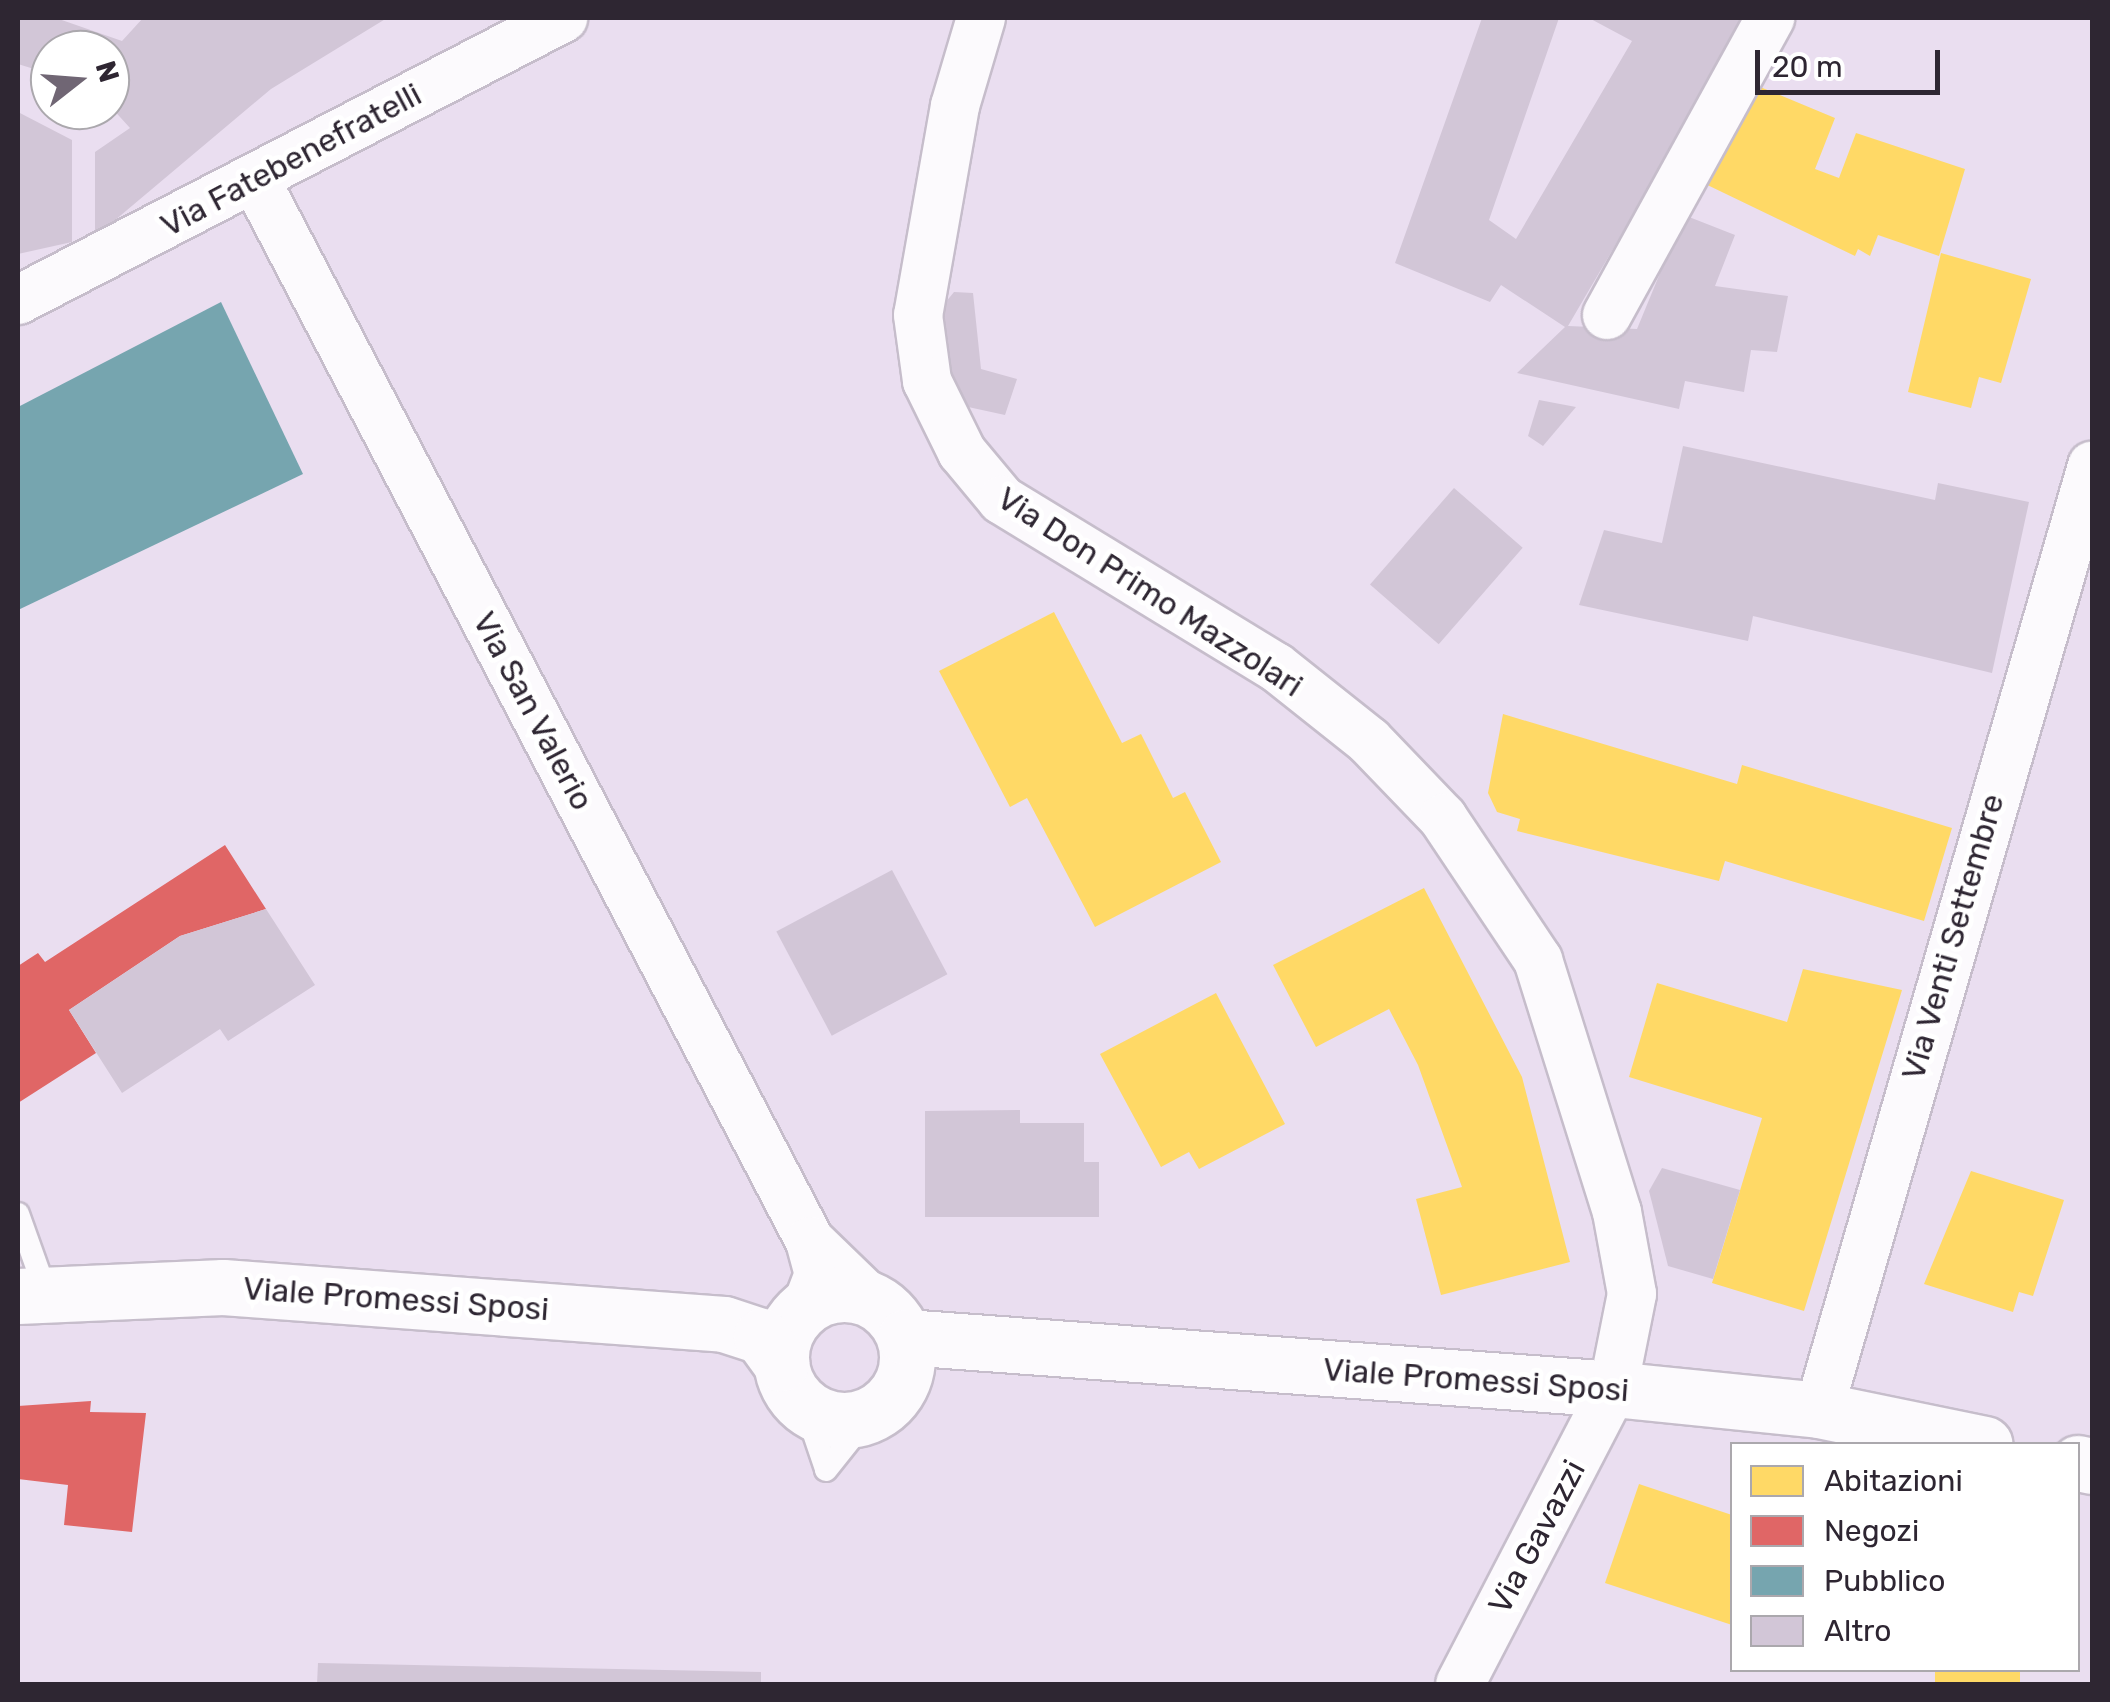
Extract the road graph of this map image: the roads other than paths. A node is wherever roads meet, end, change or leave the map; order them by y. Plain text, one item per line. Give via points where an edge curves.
1 (563, 18) edge
2 (981, 18) edge
3 (1770, 18) edge
4 (256, 181) junction
5 (18, 300) edge
6 (1608, 315) dead end
7 (2092, 466) edge
8 (18, 1214) edge
9 (810, 1241) junction
10 (31, 1293) edge
11 (787, 1344) junction
12 (887, 1359) junction
13 (1613, 1389) junction
14 (1819, 1410) junction
15 (1976, 1442) edge
16 (1460, 1684) edge

1 - 4 street, Via Fatebenefratelli
2 - 13 street, Via Don Primo Mazzolari via 955,106 918,314 934,398 990,492 1276,667 1369,742 1470,850 1538,960 1617,1212 1632,1294
3 - 6 street
4 - 5 street, Via Fatebenefratelli
4 - 9 street, Via San Valerio
7 - 14 street, Via Venti Settembre
8 - 10 lane, Viale Promessi Sposi
9 - 11 street, Via San Valerio via 820,1274
9 - 12 street, Via San Valerio
10 - 11 main road, Viale Promessi Sposi via 223,1286
11 - 12 main road, Viale Promessi Sposi via 837,1294
11 - 12 main road, Viale Promessi Sposi via 832,1420
12 - 13 main road, Viale Promessi Sposi via 962,1343
13 - 14 main road, Viale Promessi Sposi
13 - 16 street, Via Gavazzi
14 - 15 main road, Viale Promessi Sposi

